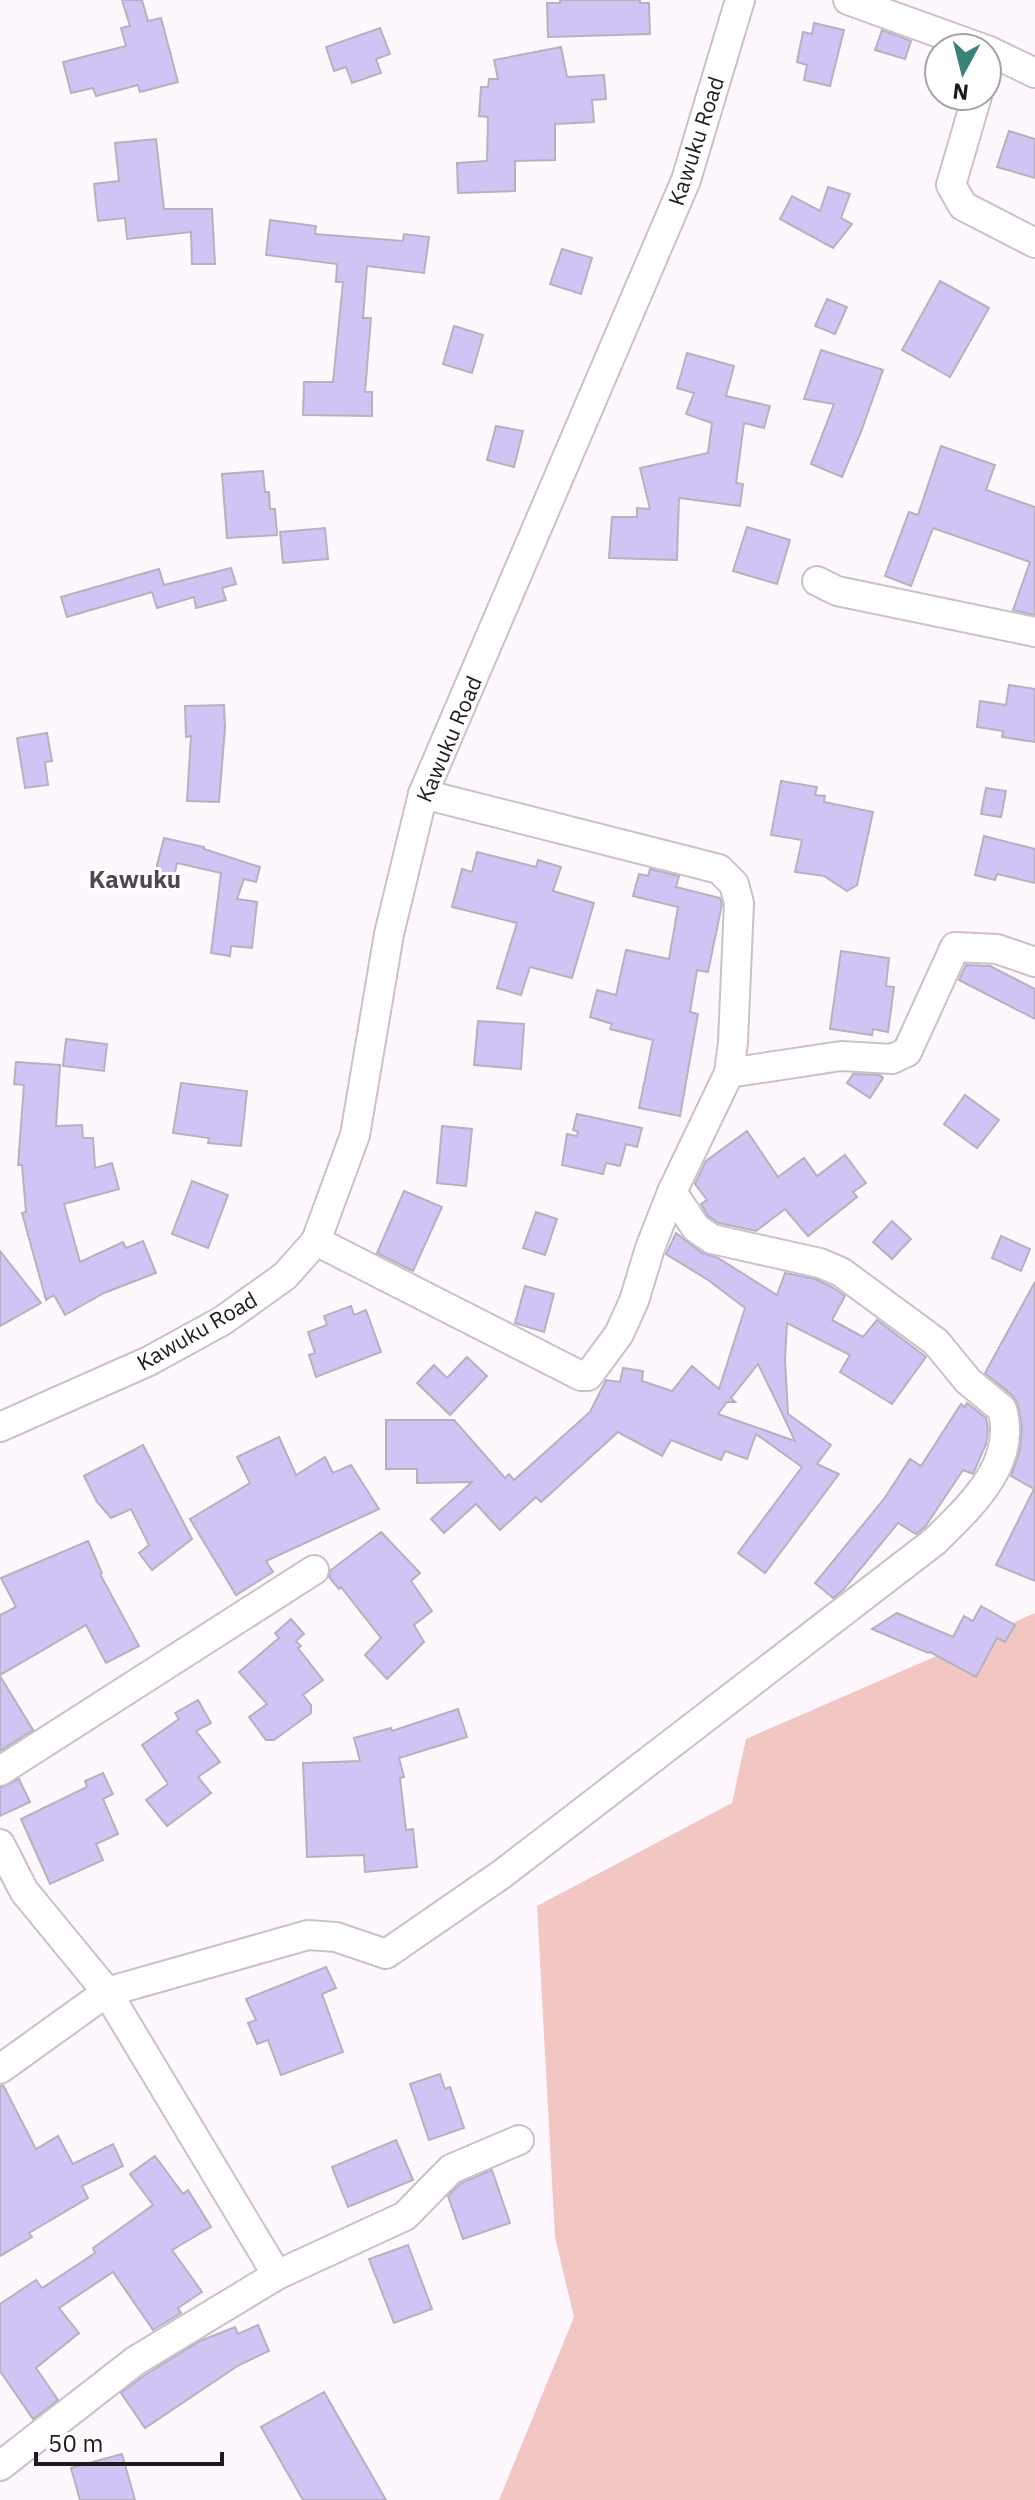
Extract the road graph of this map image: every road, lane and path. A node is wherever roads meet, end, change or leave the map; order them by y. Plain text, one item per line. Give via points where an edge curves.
1 (740, 0) edge
2 (848, 0) edge
3 (931, 32) edge
4 (1003, 60) edge
5 (1035, 73) edge
6 (972, 112) edge
7 (1035, 243) edge
8 (817, 581) dead end
9 (1035, 632) edge
10 (423, 794) junction
11 (1035, 962) edge
12 (729, 1073) junction
13 (672, 1192) junction
14 (316, 1241) junction
15 (2, 1423) edge
16 (314, 1570) dead end
17 (0, 1771) edge
18 (0, 1844) edge
19 (107, 1992) junction
20 (0, 2069) edge
21 (519, 2140) dead end
22 (277, 2275) junction
23 (0, 2466) edge

1 - 10 street, Kawuku Road via 686,180
2 - 3 street
4 - 5 street
6 - 7 street via 951,185 963,206
8 - 9 street via 837,591
10 - 12 street via 719,869 730,878 739,903
10 - 14 street, Kawuku Road via 389,934 355,1135
11 - 12 street via 997,949 955,947 907,1052 892,1059 841,1056
12 - 13 street
13 - 14 street via 619,1334 588,1376
13 - 19 street via 696,1228 712,1239 841,1272 936,1342 968,1381 1002,1409 1004,1438 990,1482 935,1541 502,1874 386,1954 315,1934
14 - 15 street, Kawuku Road via 285,1276 222,1321 149,1361
16 - 17 street
18 - 19 street via 24,1891
19 - 20 street
19 - 22 street
21 - 22 street via 451,2169 405,2216
22 - 23 street via 135,2361

